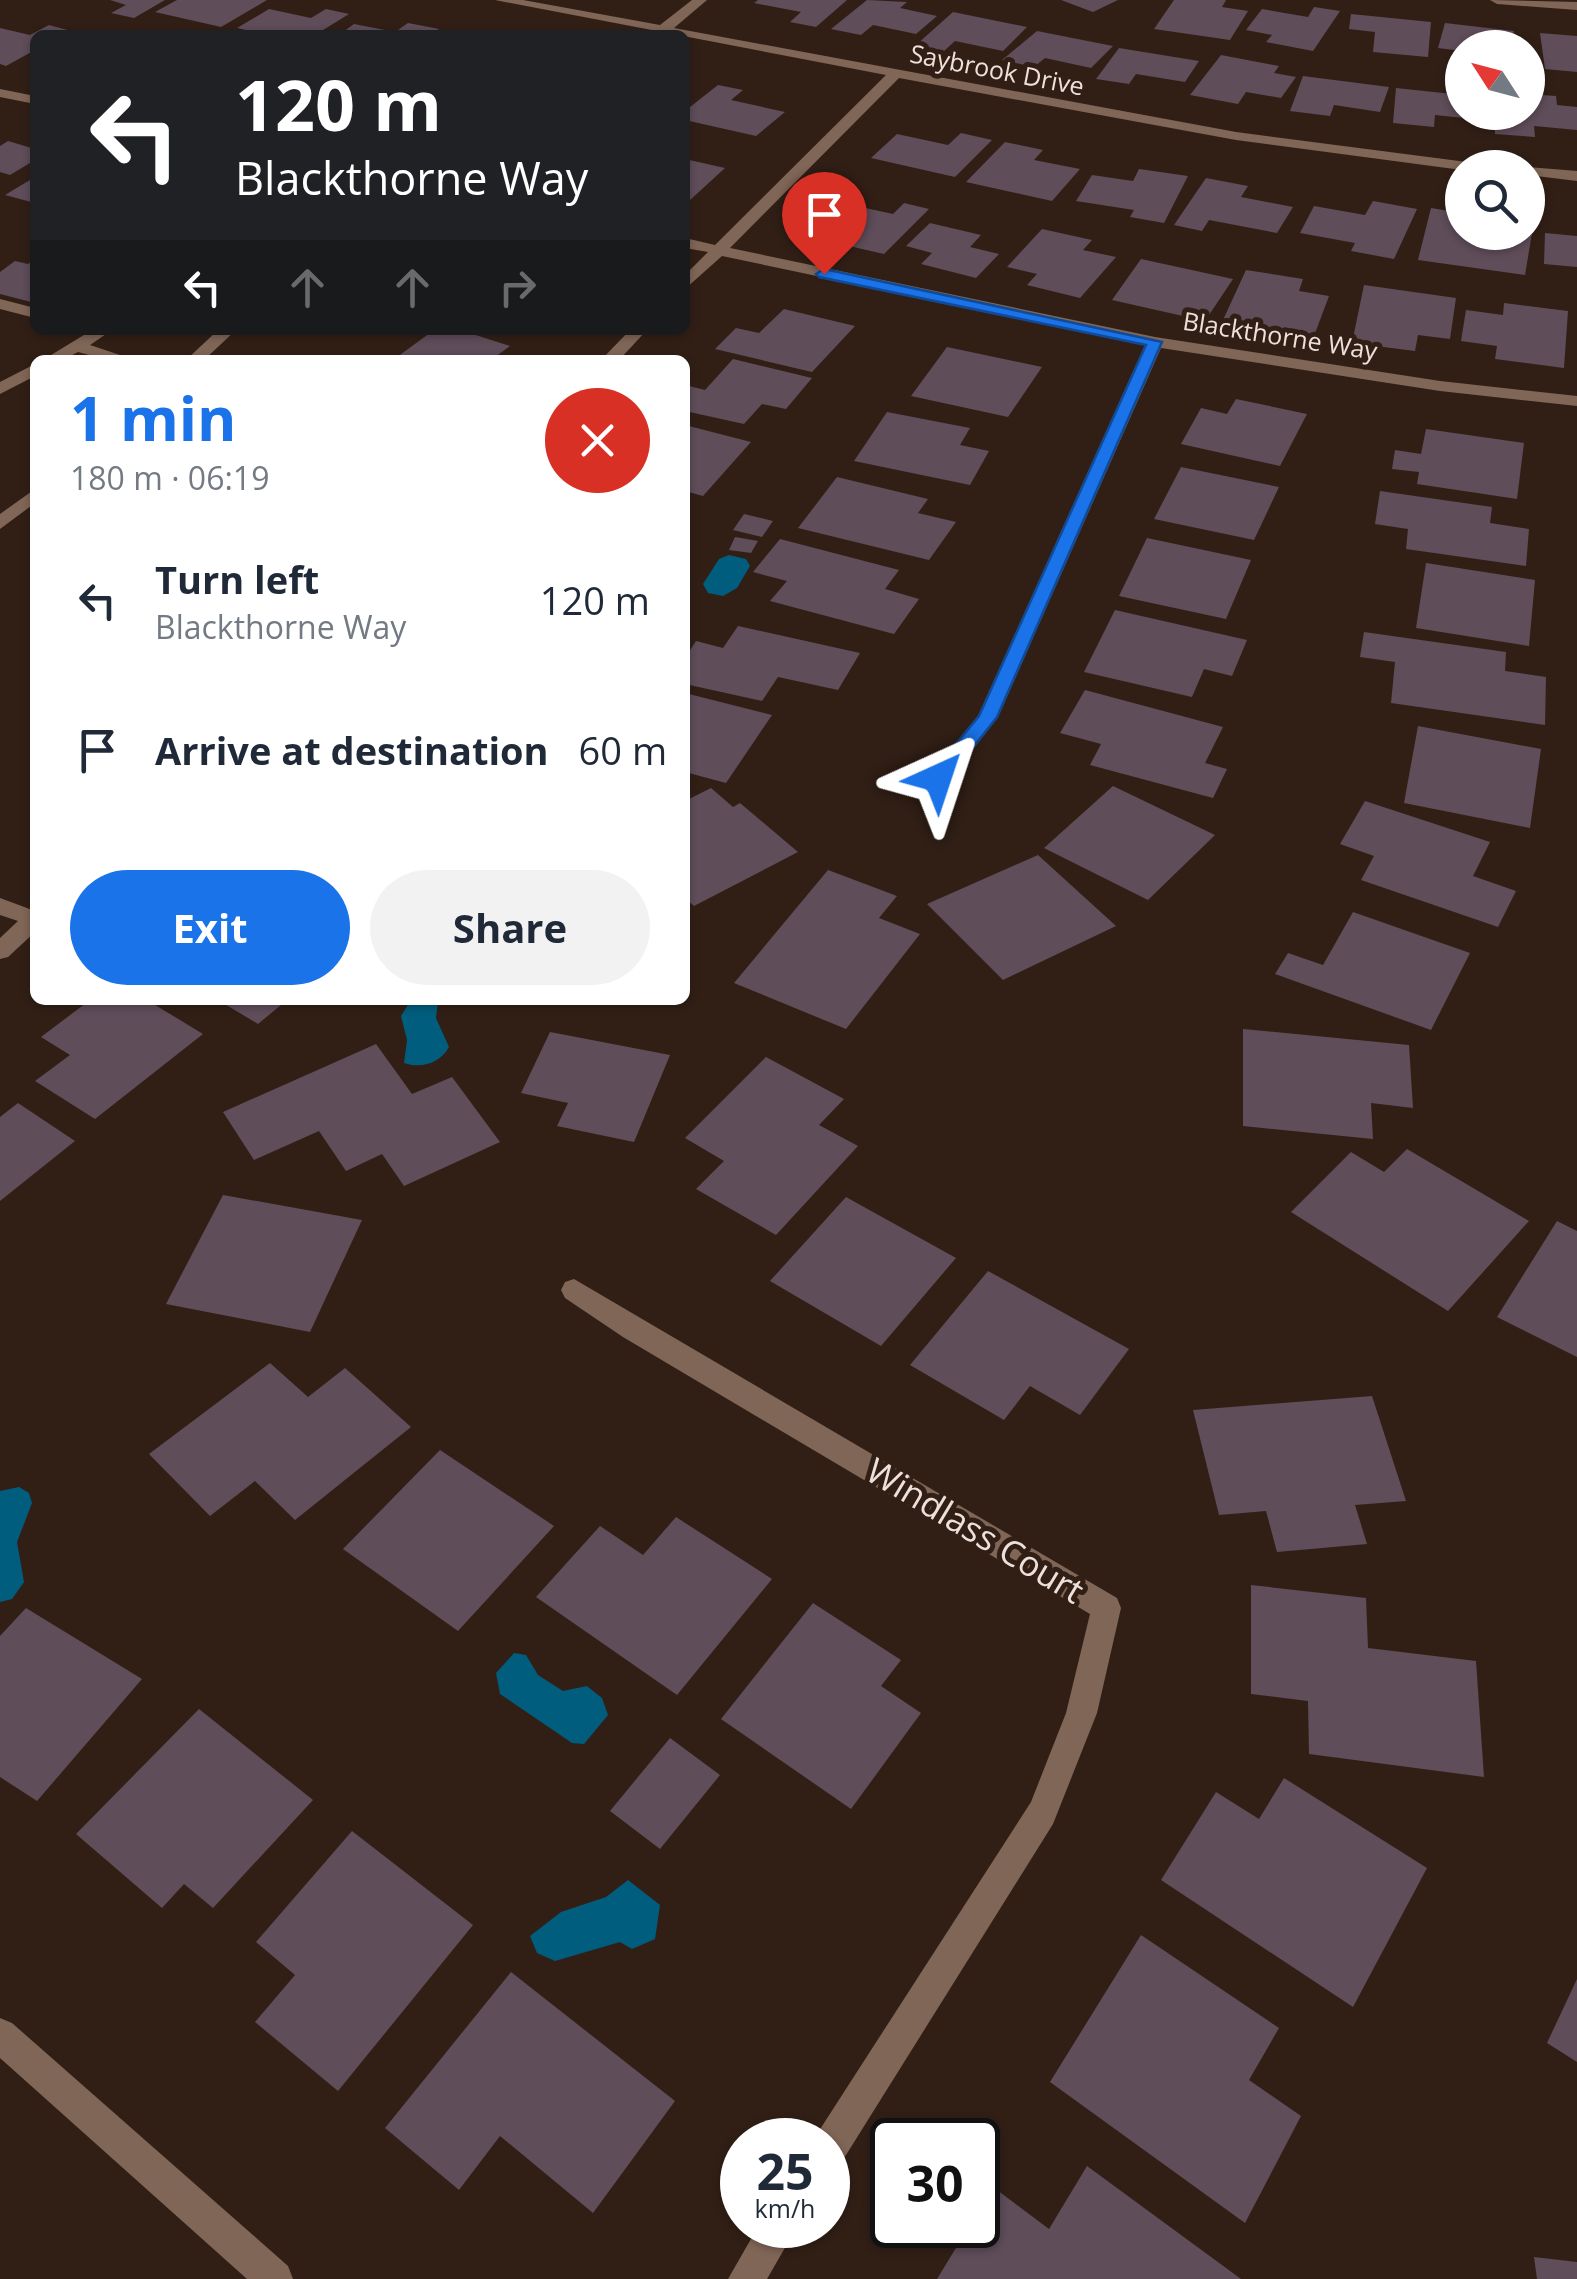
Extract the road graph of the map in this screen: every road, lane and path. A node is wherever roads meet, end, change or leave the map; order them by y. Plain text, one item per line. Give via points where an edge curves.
1 (502, 0) edge
2 (700, 0) edge
3 (1496, 0) edge
4 (1577, 6) edge
5 (663, 30) joint
6 (690, 35) edge
7 (895, 74) junction
8 (0, 92) edge
9 (30, 99) edge
10 (1445, 163) edge
11 (1545, 173) edge
12 (1577, 176) edge
13 (690, 244) edge
14 (718, 250) junction
15 (690, 279) edge
16 (0, 304) edge
17 (30, 312) edge
18 (95, 335) edge
19 (222, 335) edge
20 (634, 335) edge
21 (1155, 342) junction
22 (76, 346) junction
23 (60, 355) edge
24 (109, 355) edge
25 (200, 355) edge
26 (614, 355) edge
27 (30, 372) edge
28 (0, 388) edge
29 (1577, 401) edge
30 (30, 498) edge
31 (0, 523) edge
32 (938, 778) dead end
33 (0, 906) edge
34 (30, 917) edge
35 (30, 924) edge
36 (0, 951) edge
37 (574, 1290) dead end
38 (0, 2035) edge
39 (848, 2118) edge
40 (766, 2248) edge
41 (276, 2279) edge
42 (746, 2279) edge

1 - 5 street, Saybrook Drive
2 - 5 street
3 - 4 street
6 - 7 street, Saybrook Drive
7 - 10 street, Saybrook Drive via 1236,136
7 - 14 street
8 - 9 street
11 - 12 street
13 - 14 street, Blackthorne Way
14 - 15 street
14 - 21 street, Blackthorne Way
16 - 17 street
18 - 22 street
19 - 25 street
20 - 26 street
21 - 29 street, Blackthorne Way
21 - 32 street via 988,717
22 - 23 street
22 - 24 street
27 - 28 street
30 - 31 street
33 - 34 street
35 - 36 street
37 - 39 street, Windlass Court via 1106,1608 1069,1756 1042,1813
38 - 41 street
40 - 42 street

